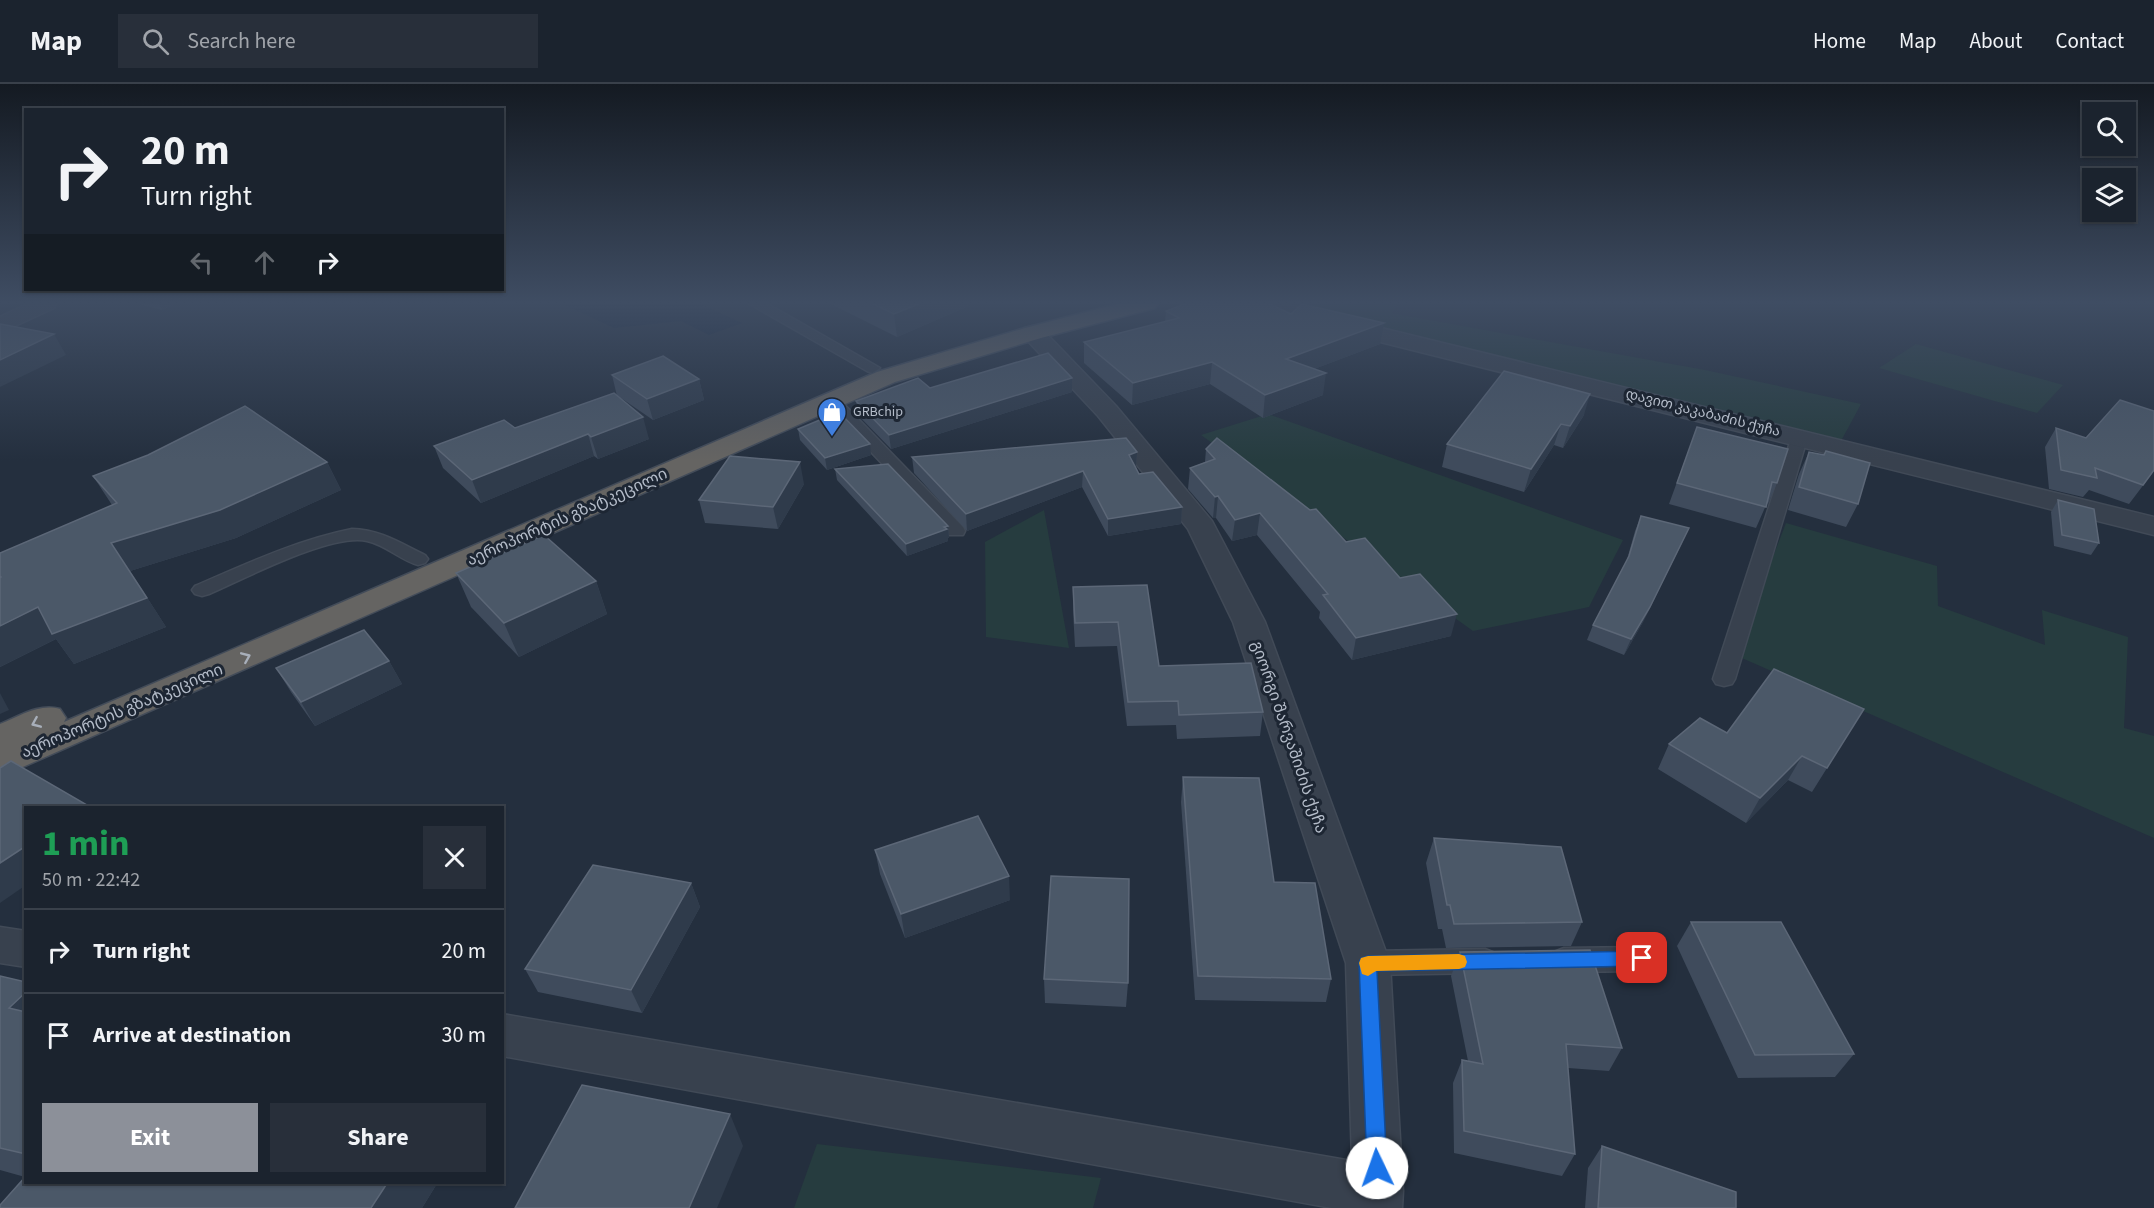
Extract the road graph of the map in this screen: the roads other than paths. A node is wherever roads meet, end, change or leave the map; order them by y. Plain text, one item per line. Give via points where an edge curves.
1 (849, 355) edge
2 (915, 355) edge
3 (958, 355) edge
4 (1054, 355) edge
5 (1468, 355) edge
6 (872, 368) junction
7 (832, 401) junction
8 (1800, 436) junction
9 (2154, 526) edge
10 (956, 531) dead end
11 (418, 559) junction
12 (202, 590) dead end
13 (1724, 679) dead end
14 (0, 739) edge
15 (0, 764) edge
16 (0, 945) edge
17 (24, 949) edge
18 (1642, 958) dead end
19 (1368, 963) junction
20 (504, 1035) edge
21 (1377, 1199) edge

1 - 6 lane
2 - 6 highway, აეროპორტის გზატკეცილი
3 - 7 highway, აეროპორტის გზატკეცილი via 886,377
4 - 19 street, გიორგი შარვაშიძის ქუჩა via 1107,411 1202,526 1249,622
5 - 8 street, დავით კაკაბაძის ქუჩა
6 - 11 highway, აეროპორტის გზატკეცილი
7 - 10 lane
15 -> 7 highway, აეროპორტის გზატკეცილი
8 - 9 street, დავით კაკაბაძის ქუჩა
8 - 13 lane
11 - 12 lane via 369,536 349,534 316,543
11 -> 14 highway, აეროპორტის გზატკეცილი
16 - 17 street
18 - 19 lane
19 - 21 street, გიორგი შარვაშიძის ქუჩა
20 - 21 street

